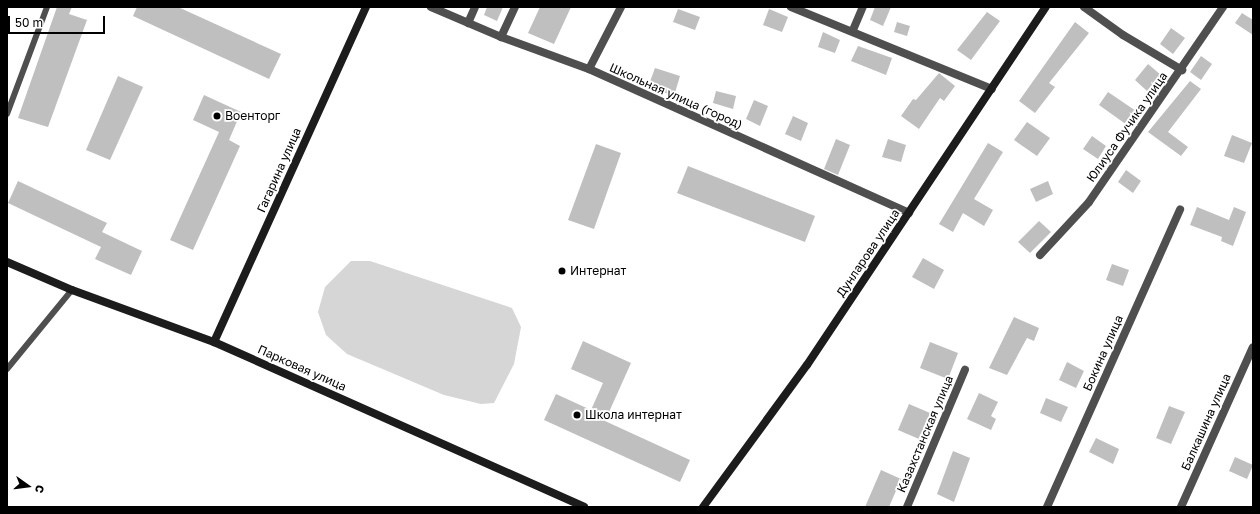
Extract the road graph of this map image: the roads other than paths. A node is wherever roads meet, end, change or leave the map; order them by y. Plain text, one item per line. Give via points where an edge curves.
1 (47, 7) edge
2 (366, 7) edge
3 (431, 7) edge
4 (475, 7) edge
5 (515, 7) edge
6 (621, 7) edge
7 (791, 7) edge
8 (863, 7) edge
9 (1046, 7) edge
10 (1084, 7) edge
11 (1223, 7) edge
12 (468, 23) junction
13 (853, 30) junction
14 (501, 37) junction
15 (589, 70) junction
16 (1182, 70) junction
17 (992, 89) junction
18 (7, 114) edge
19 (1180, 209) dead end
20 (909, 213) junction
21 (1040, 255) dead end
22 (7, 262) edge
23 (72, 290) junction
24 (214, 342) junction
25 (1253, 347) edge
26 (7, 369) edge
27 (965, 370) dead end
28 (584, 507) edge
29 (703, 507) edge
30 (907, 507) edge
31 (1047, 507) edge
32 (1181, 507) edge

1 - 18 lane
2 - 24 main road, Гагарина улица
3 - 12 street, Школьная улица (город)
4 - 12 street
5 - 14 street
6 - 15 street
7 - 13 street
8 - 13 street
9 - 17 main road, Дунларова улица
10 - 16 street via 1123,35
11 - 16 street, Юлиуса Фучика улица
12 - 14 street, Школьная улица (город)
13 - 17 street
14 - 15 street, Школьная улица (город)
15 - 20 street, Школьная улица (город)
16 - 21 street, Юлиуса Фучика улица via 1089,202
17 - 20 main road, Дунларова улица
19 - 31 street, Бокина улица
20 - 29 main road, Дунларова улица via 807,365
22 - 23 main road, Парковая улица
23 - 24 main road, Парковая улица
23 - 26 lane
24 - 28 main road, Парковая улица
25 - 32 street, Балкашина улица
27 - 30 street, Казахстанская улица

